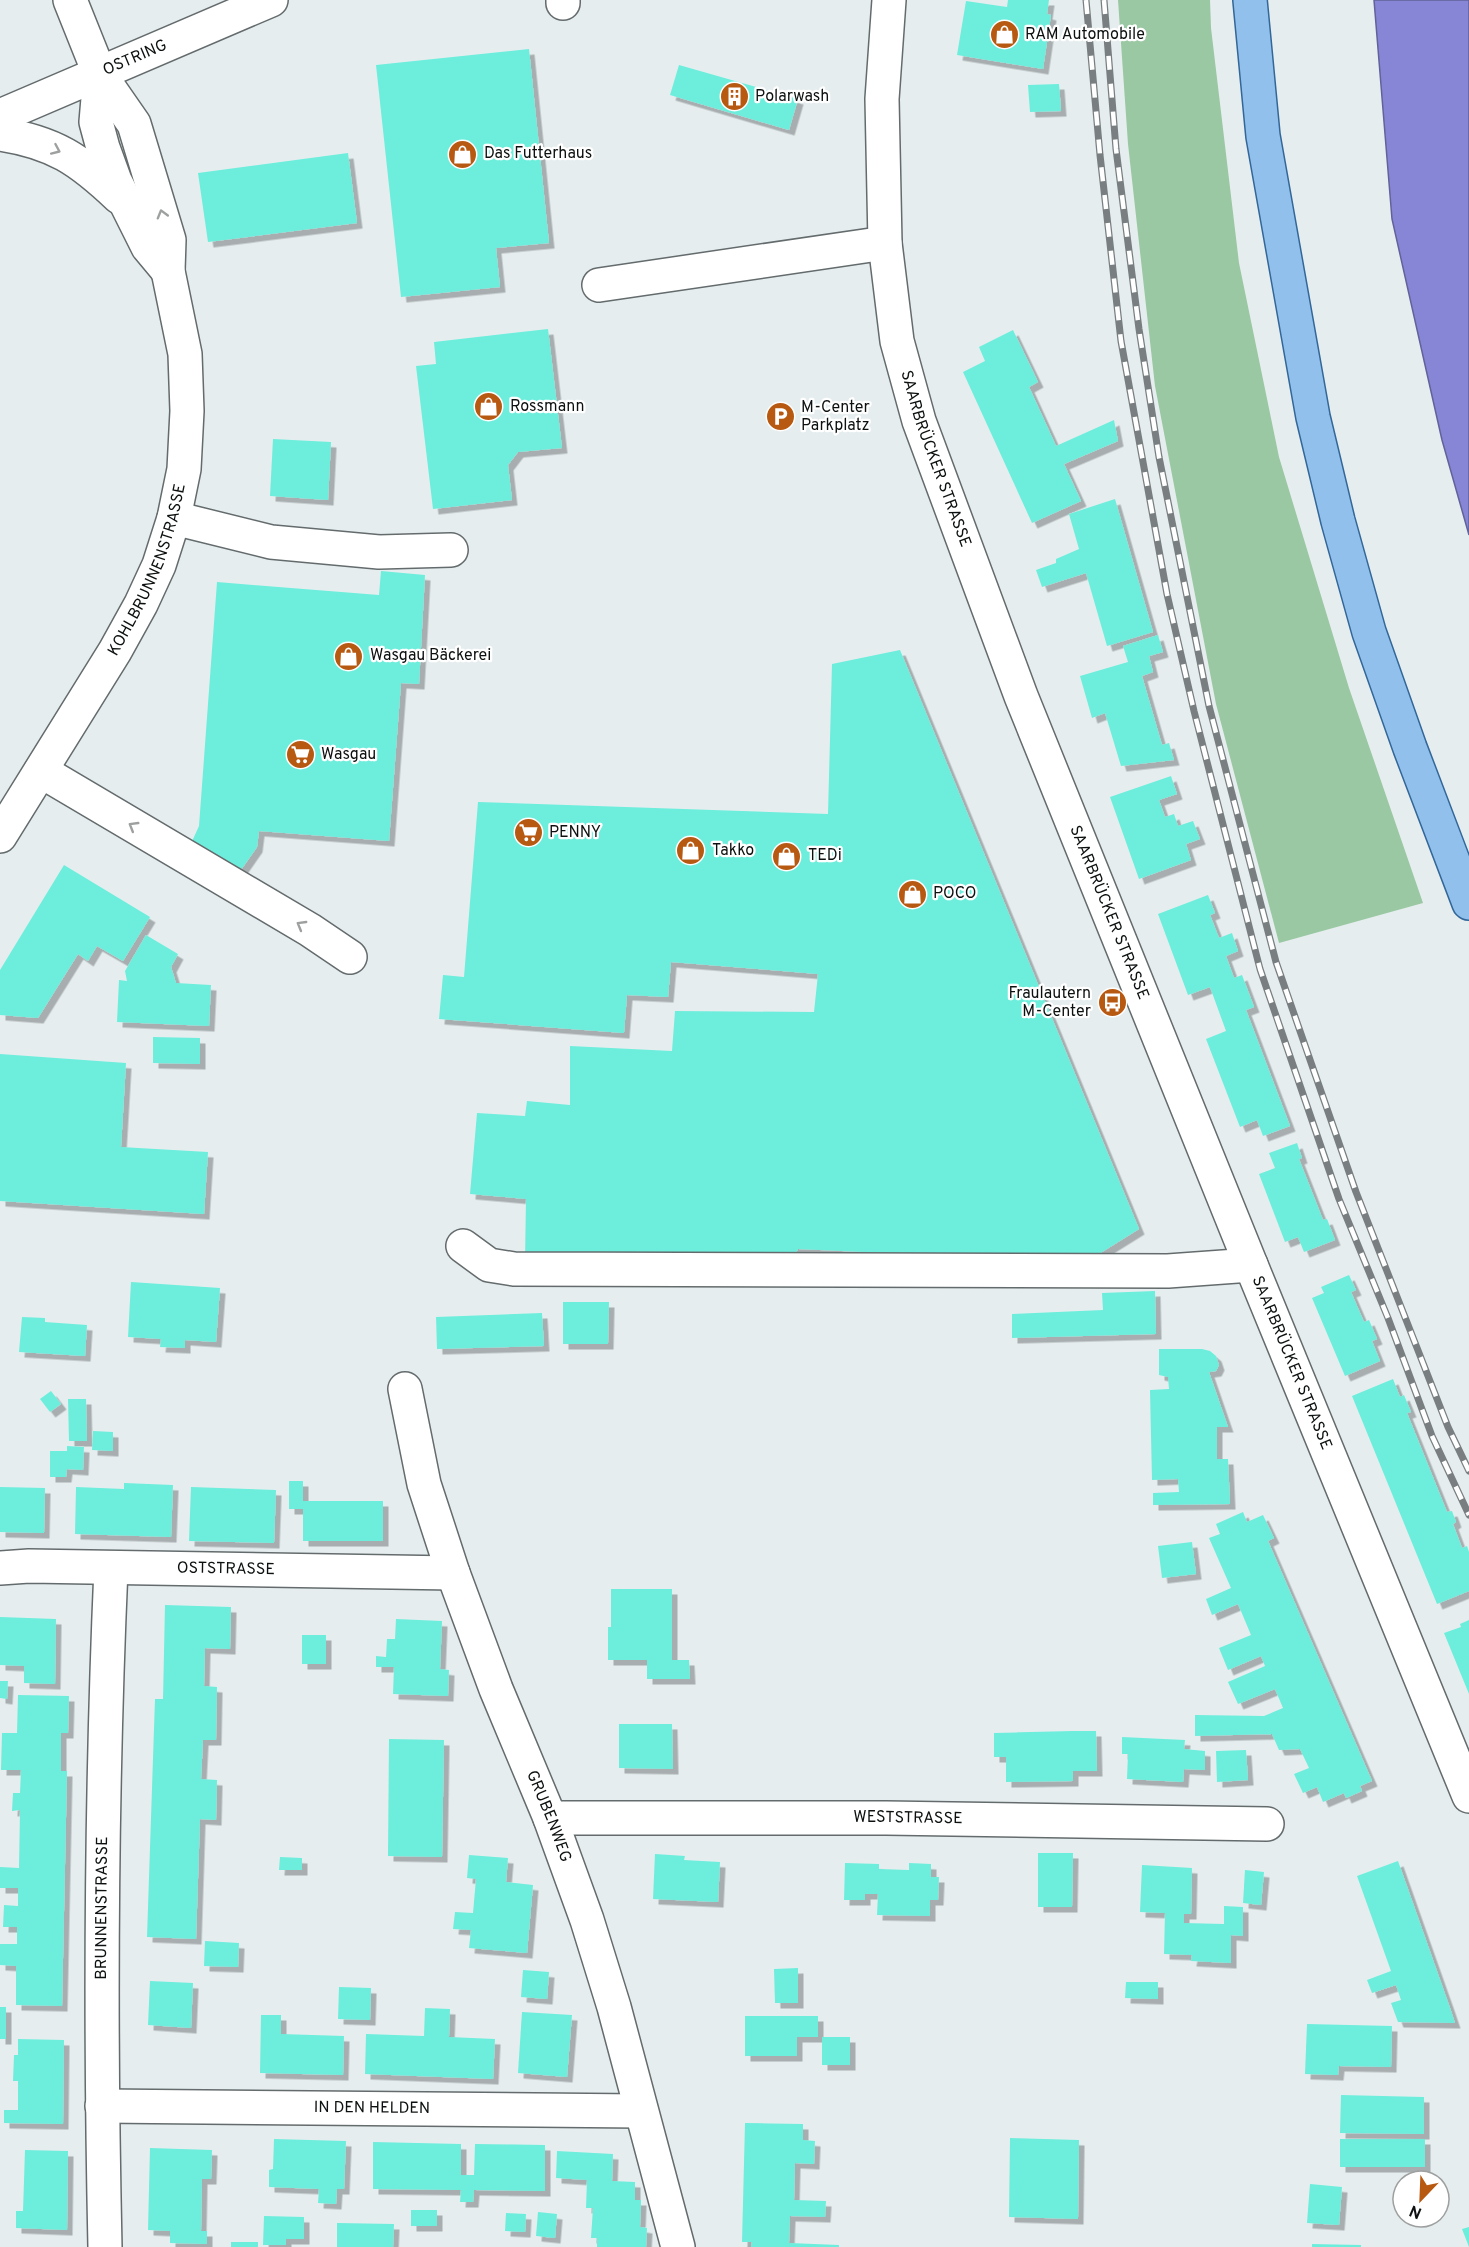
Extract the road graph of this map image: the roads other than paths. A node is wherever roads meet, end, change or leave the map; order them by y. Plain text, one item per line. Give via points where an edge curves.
1 (70, 0) edge
2 (271, 0) edge
3 (889, 0) edge
4 (1250, 0) edge
5 (100, 75) junction
6 (0, 116) edge
7 (0, 134) edge
8 (127, 205) junction
9 (885, 243) junction
10 (168, 272) junction
11 (599, 285) dead end
12 (174, 518) junction
13 (451, 550) dead end
14 (41, 771) junction
15 (0, 836) edge
16 (1469, 903) edge
17 (350, 957) dead end
18 (463, 1246) dead end
19 (1251, 1265) junction
20 (405, 1389) dead end
21 (0, 1568) edge
22 (111, 1568) junction
23 (453, 1573) junction
24 (1469, 1796) edge
25 (550, 1818) junction
26 (1267, 1824) dead end
27 (102, 2106) junction
28 (640, 2111) junction
29 (105, 2247) edge
30 (678, 2247) edge

1 - 5 street
2 - 5 street, OSTRING
3 - 9 street, SAARBRÜCKER STRASSE via 882,99
4 - 16 main road via 1263,136 1290,300 1321,452 1369,632
5 - 6 street, OSTRING
5 - 8 street, KOHLBRUNNENSTRASSE via 96,122
10 -> 5 street, KOHLBRUNNENSTRASSE via 169,240 135,124
7 -> 8 street, KOHLBRUNNENSTRASSE via 22,137 74,159
8 - 10 street, KOHLBRUNNENSTRASSE via 148,247
9 - 11 street
9 - 19 street, SAARBRÜCKER STRASSE via 897,341 942,488 1021,696
10 - 12 street, KOHLBRUNNENSTRASSE via 185,354 187,411 184,469
12 - 13 street via 271,542 379,552
12 - 14 street, KOHLBRUNNENSTRASSE via 141,604
14 - 15 street, KOHLBRUNNENSTRASSE
17 -> 14 street
18 - 19 street via 489,1265 514,1269 1168,1271
19 - 24 street, SAARBRÜCKER STRASSE
20 - 23 street, GRUBENWEG via 424,1484
21 - 22 street, OSTSTRASSE
22 - 23 street, OSTSTRASSE
22 - 27 street, BRUNNENSTRASSE via 102,1830
23 - 25 street, GRUBENWEG
25 - 26 street, WESTSTRASSE
25 - 28 street, GRUBENWEG via 614,2007
27 - 28 street, IN DEN HELDEN
27 - 29 street, BRUNNENSTRASSE
28 - 30 street, GRUBENWEG

